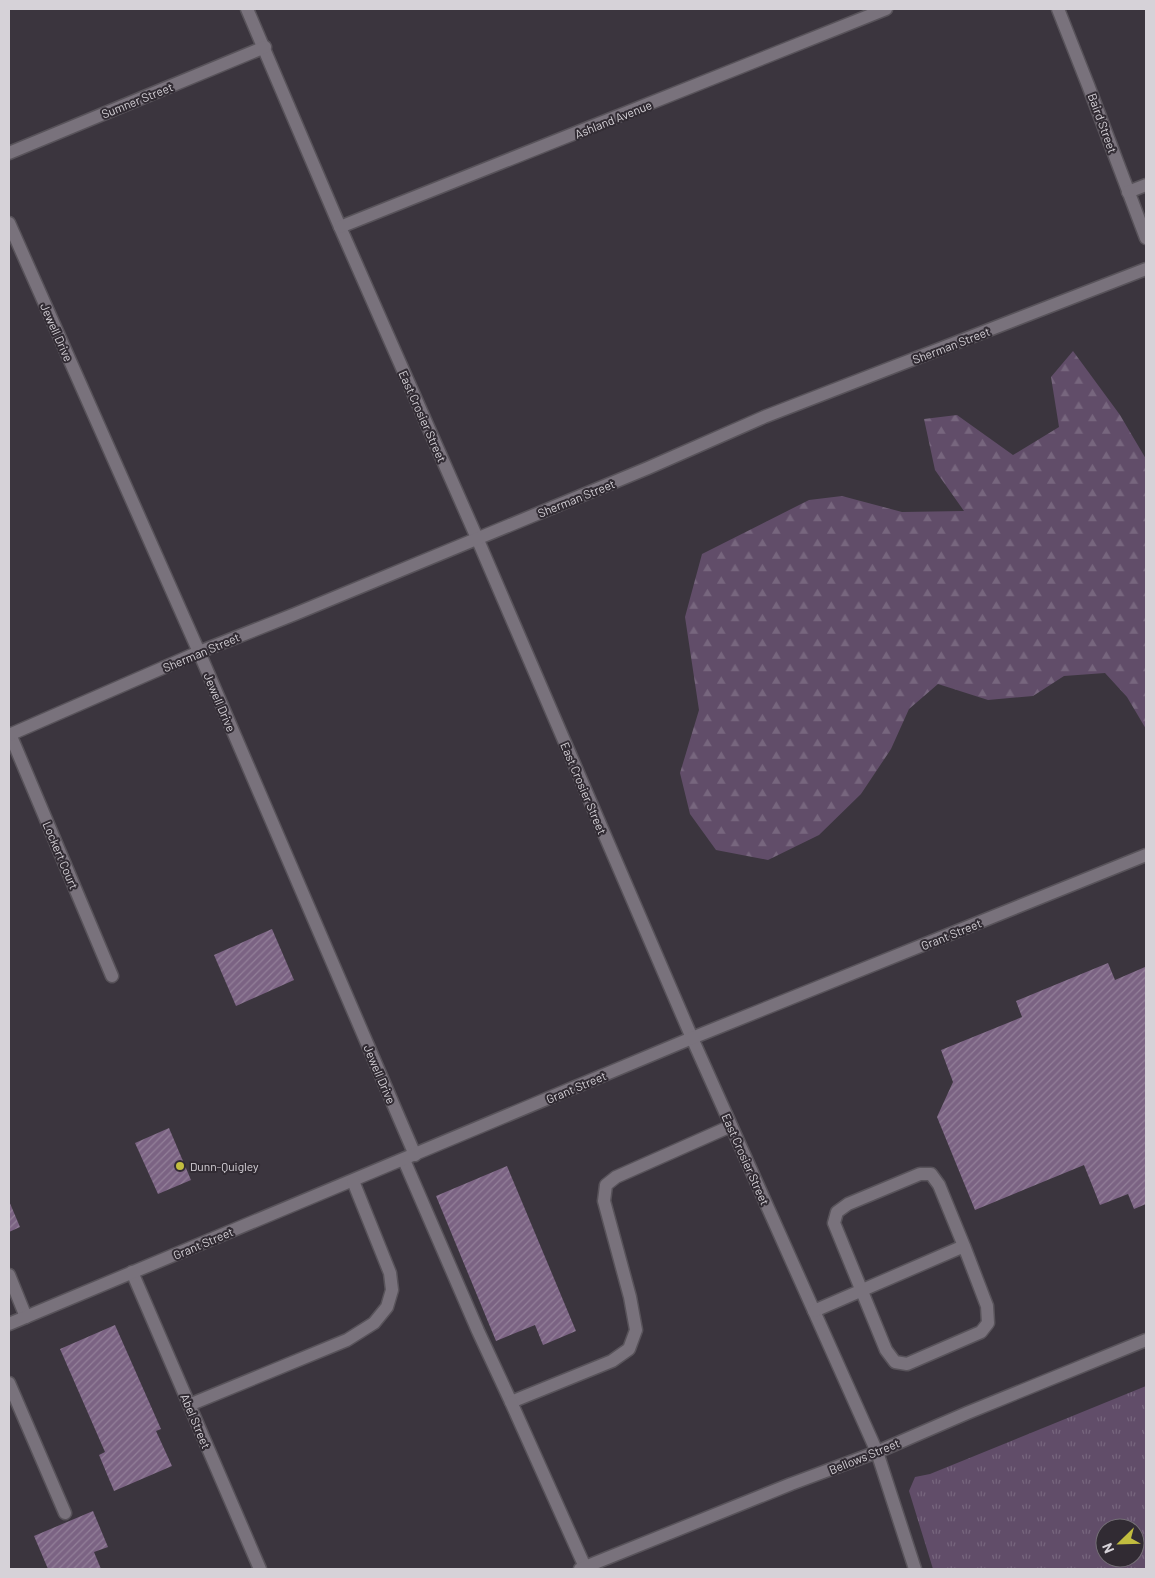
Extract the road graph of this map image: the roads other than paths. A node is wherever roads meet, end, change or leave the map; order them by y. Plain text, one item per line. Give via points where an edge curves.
1 (247, 9) edge
2 (886, 9) edge
3 (1059, 9) edge
4 (264, 47) junction
5 (9, 153) edge
6 (1146, 185) edge
7 (1128, 192) junction
8 (9, 224) edge
9 (340, 228) junction
10 (1146, 238) edge
11 (1146, 269) edge
12 (477, 538) junction
13 (199, 652) junction
14 (10, 735) edge
15 (1146, 855) edge
16 (112, 976) dead end
17 (692, 1038) junction
18 (731, 1126) junction
19 (410, 1157) junction
20 (353, 1181) junction
21 (964, 1246) junction
22 (132, 1272) junction
23 (9, 1275) edge
24 (861, 1290) junction
25 (814, 1311) junction
26 (26, 1317) junction
27 (9, 1324) edge
28 (1146, 1340) edge
29 (9, 1383) edge
30 (511, 1402) junction
31 (189, 1405) junction
32 (876, 1452) junction
33 (65, 1513) dead end
34 (582, 1568) edge
35 (260, 1569) edge
36 (915, 1569) edge

1 - 4 street, East Crosier Street
2 - 9 street, Ashland Avenue
3 - 7 street, Baird Street
4 - 5 street, Sumner Street
4 - 9 street, East Crosier Street
6 - 7 street
7 - 10 street, Baird Street
8 - 13 street, Jewell Drive
9 - 12 street, East Crosier Street
11 - 12 street, Sherman Street via 764,417
12 - 13 street, Sherman Street
12 - 17 street, East Crosier Street
13 - 14 street, Sherman Street
13 - 19 street, Jewell Drive
14 - 16 street, Lockert Court
15 - 17 street, Grant Street
17 - 18 street, East Crosier Street
17 - 19 street, Grant Street
18 - 25 street, East Crosier Street
18 - 30 street via 616,1177 606,1185 604,1201 636,1330 628,1349 612,1361
19 - 20 street, Grant Street
19 - 30 street, Jewell Drive via 478,1332
20 - 22 street, Grant Street
20 - 31 street via 390,1274 392,1290 387,1307 374,1322 347,1340
21 - 24 street
21 - 24 street via 939,1185 931,1174 920,1174 848,1204 837,1212 834,1223
21 - 24 street via 987,1306 988,1324 981,1332 907,1364 894,1362 886,1350
22 - 26 street, Grant Street
22 - 31 street, Abel Street
23 - 26 street
24 - 25 street
25 - 32 street, East Crosier Street
26 - 27 street, Grant Street
28 - 32 street, Bellows Street
29 - 33 street
30 - 34 street, Jewell Drive
31 - 35 street, Abel Street
32 - 34 street, Bellows Street
32 - 36 street, East Crosier Street

